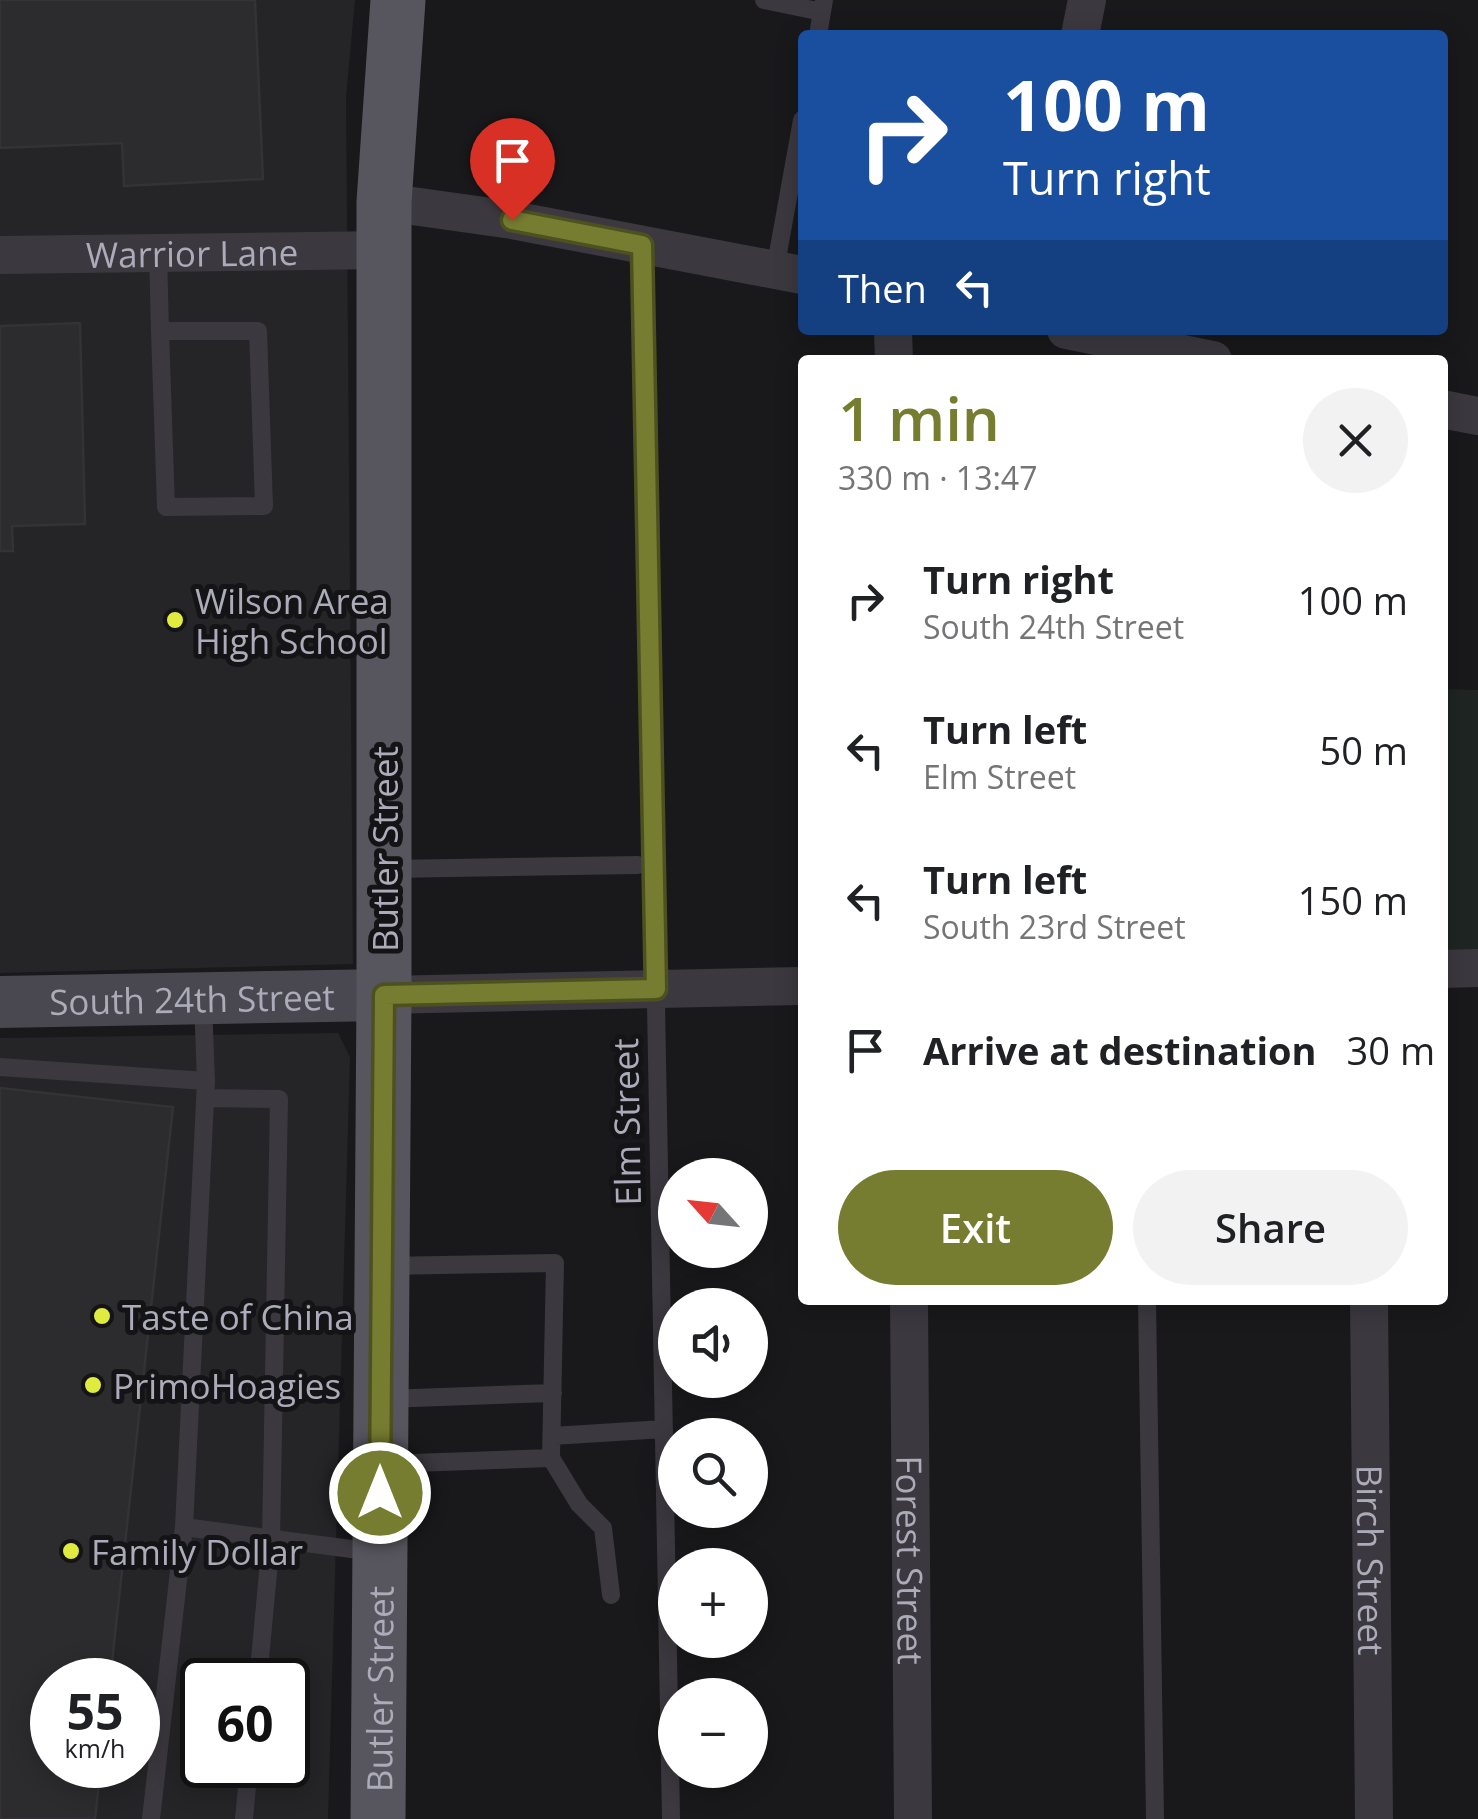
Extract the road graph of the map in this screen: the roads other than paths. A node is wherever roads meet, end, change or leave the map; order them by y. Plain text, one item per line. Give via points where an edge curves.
1 (398, 0) edge
2 (764, 0) edge
3 (1087, 0) edge
4 (824, 6) edge
5 (1081, 30) edge
6 (798, 167) edge
7 (384, 226) junction
8 (642, 245) junction
9 (158, 253) junction
10 (0, 255) edge
11 (789, 273) edge
12 (160, 332) junction
13 (1081, 335) edge
14 (1130, 351) edge
15 (1167, 355) edge
16 (1448, 410) edge
17 (1478, 416) edge
18 (638, 866) dead end
19 (384, 869) junction
20 (1478, 968) edge
21 (1448, 969) edge
22 (798, 986) edge
23 (656, 989) junction
24 (384, 995) junction
25 (203, 998) junction
26 (0, 1002) edge
27 (0, 1067) edge
28 (206, 1090) junction
29 (382, 1266) junction
30 (909, 1305) edge
31 (1147, 1305) edge
32 (1369, 1305) edge
33 (552, 1393) junction
34 (381, 1399) junction
35 (664, 1418) edge
36 (658, 1429) edge
37 (552, 1436) junction
38 (551, 1458) junction
39 (380, 1464) junction
40 (184, 1527) junction
41 (666, 1528) edge
42 (271, 1540) junction
43 (380, 1552) junction
44 (611, 1594) dead end
45 (260, 1658) edge
46 (247, 1788) edge
47 (151, 1819) edge
48 (244, 1819) edge
49 (378, 1819) edge
50 (671, 1819) edge
51 (912, 1819) edge
52 (1155, 1819) edge
53 (1374, 1819) edge

1 - 7 main road, Butler Street
2 - 4 lane
3 - 5 street
6 - 11 lane
7 - 8 street, Warrior Lane via 512,220
7 - 9 street, Warrior Lane
7 - 19 main road, Butler Street
8 - 11 street, Warrior Lane
8 - 23 lane, Elm Street
9 - 10 street, Warrior Lane
9 - 12 lane
12 - 12 lane via 166,508 264,506 258,331
13 - 14 street
14 - 15 street
16 - 17 street
18 - 19 lane
19 - 24 main road, Butler Street
20 - 21 street
22 - 23 street, South 24th Street
23 - 24 street, South 24th Street
23 - 35 lane, Elm Street
24 - 25 street, South 24th Street
24 - 29 main road, Butler Street
25 - 26 street, South 24th Street
25 - 28 lane
27 - 28 lane
28 - 40 lane
28 - 42 lane via 279,1099
29 - 33 lane via 555,1263
29 - 34 main road, Butler Street
30 - 51 street, Forest Street
31 - 52 lane
32 - 53 street, Birch Street
33 - 34 lane
33 - 37 lane
34 - 39 main road, Butler Street
36 - 37 lane
37 - 38 lane
38 - 39 lane
38 - 44 lane via 603,1528
39 - 43 main road, Butler Street
40 - 42 lane
40 - 47 lane
41 - 50 lane, Elm Street
42 - 43 lane
42 - 45 lane
43 - 49 main road, Butler Street
46 - 48 lane

